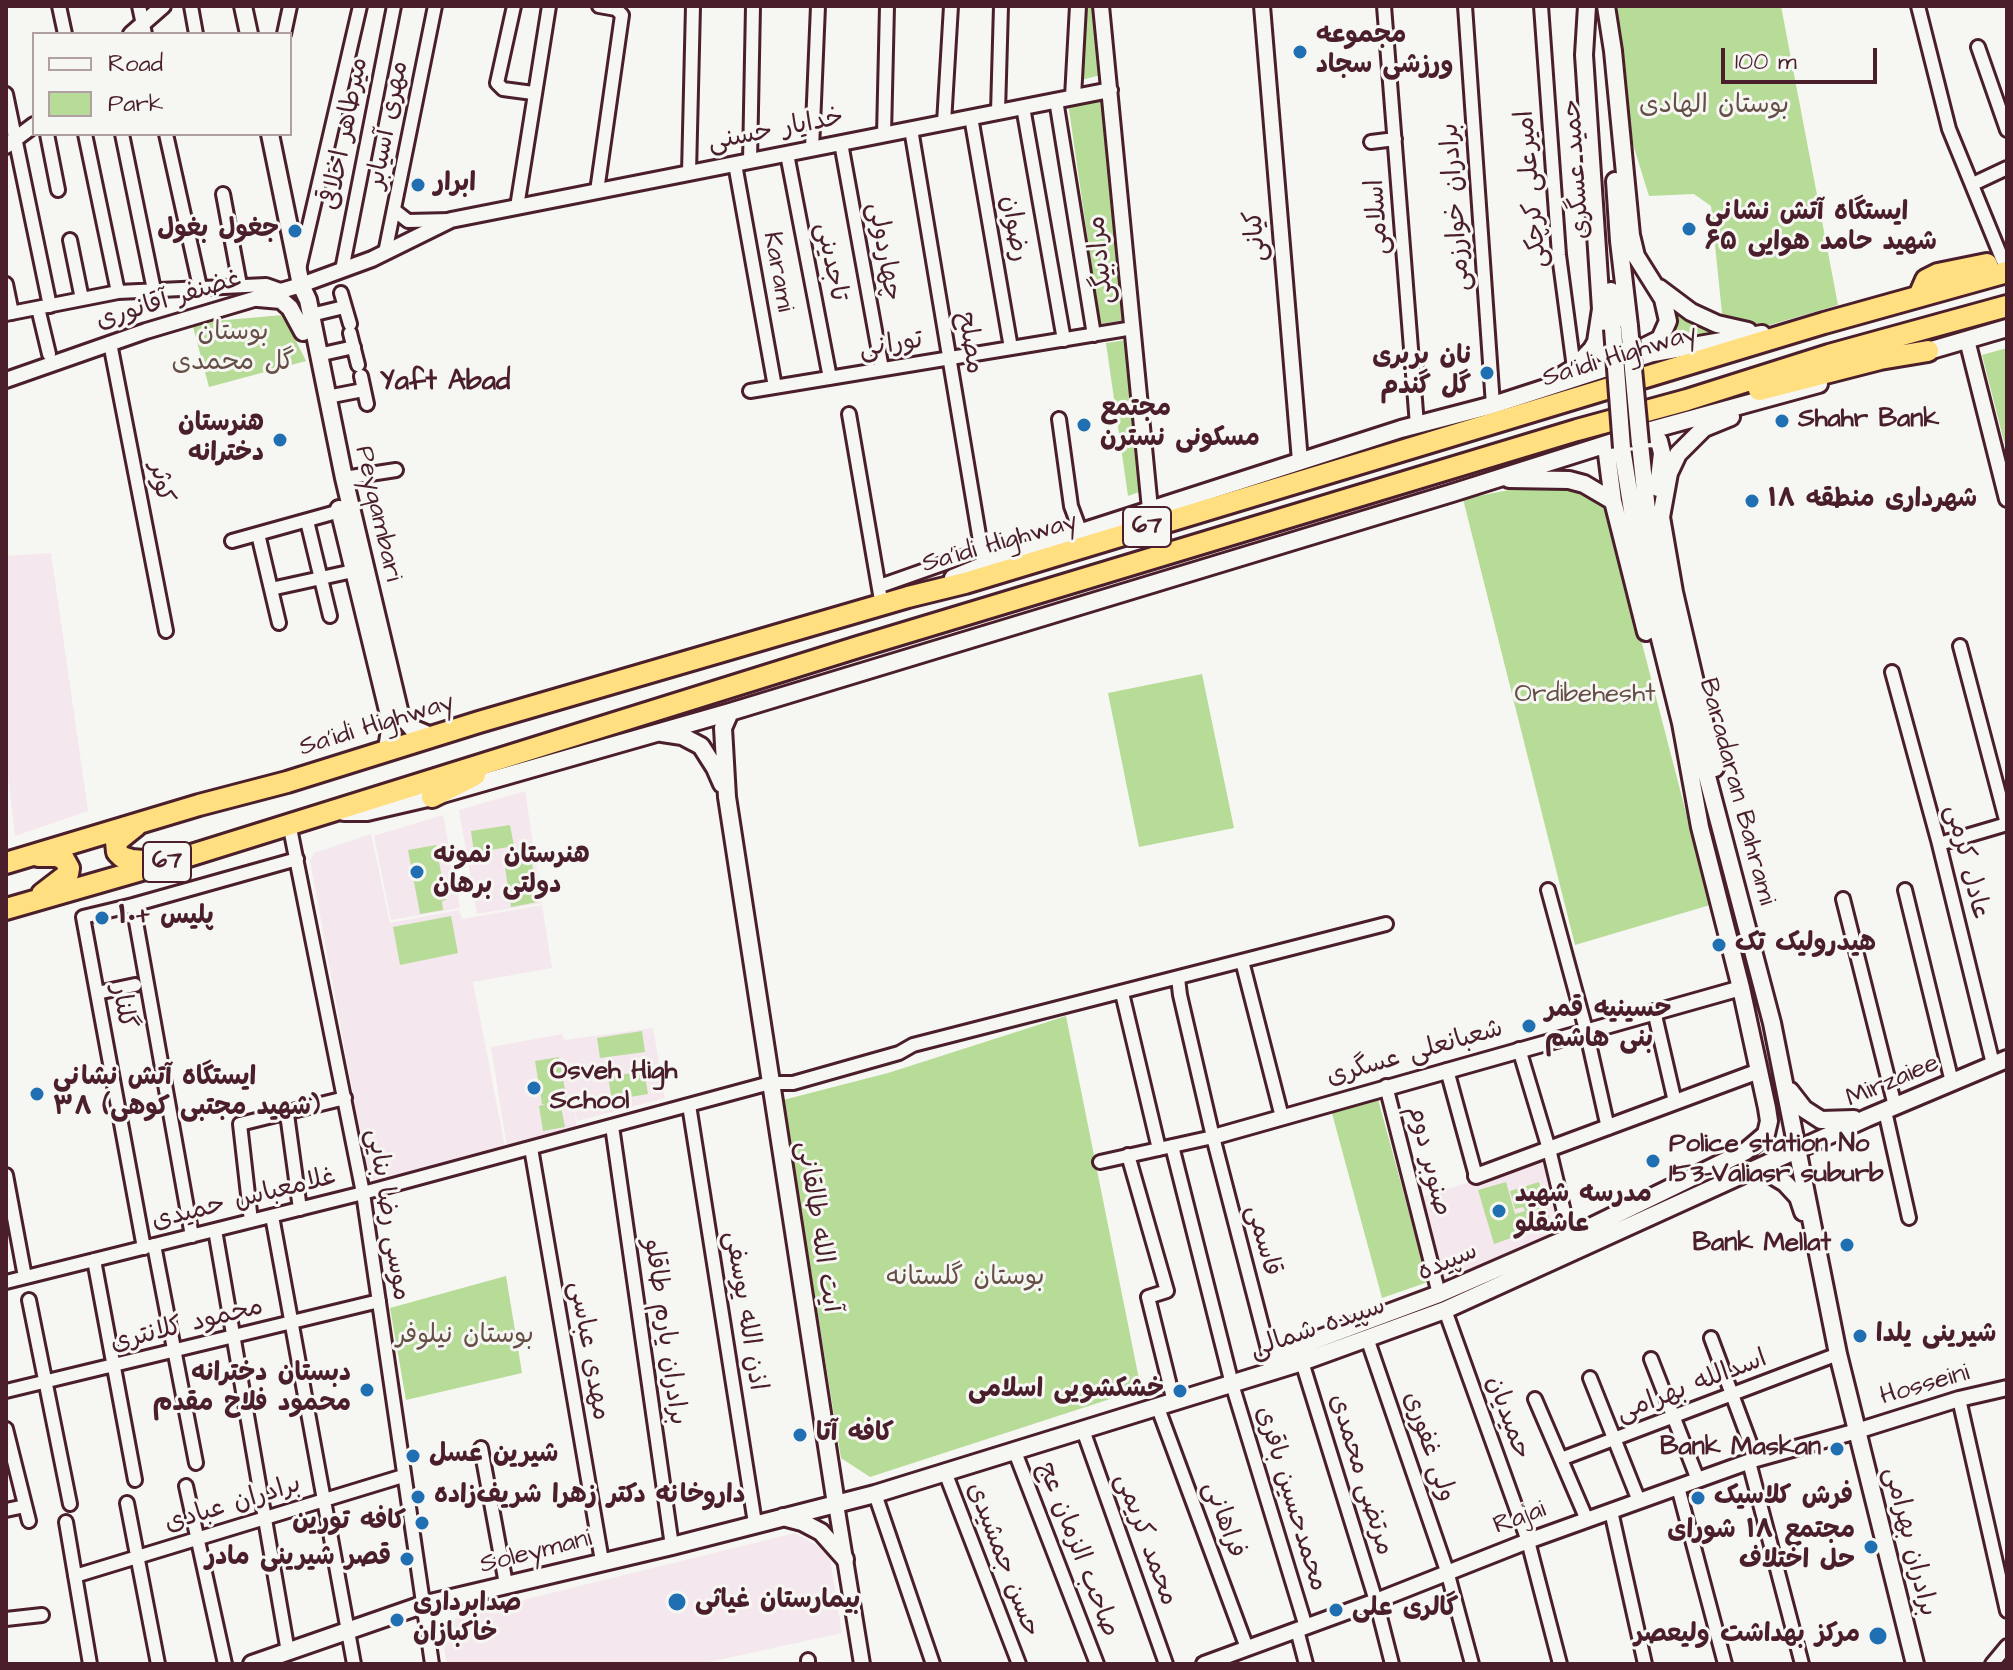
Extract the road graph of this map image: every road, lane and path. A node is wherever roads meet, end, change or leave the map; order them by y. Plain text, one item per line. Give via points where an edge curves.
1 (59, 6) edge
2 (139, 6) edge
3 (163, 6) edge
4 (191, 6) edge
5 (243, 6) edge
6 (290, 6) edge
7 (360, 6) edge
8 (394, 6) edge
9 (435, 6) edge
10 (514, 6) edge
11 (549, 6) edge
12 (599, 6) edge
13 (693, 6) edge
14 (753, 6) edge
15 (818, 6) edge
16 (887, 6) edge
17 (951, 6) edge
18 (1001, 6) edge
19 (1078, 6) edge
20 (1101, 6) edge
21 (1262, 6) edge
22 (1384, 6) edge
23 (1465, 6) edge
24 (1541, 6) edge
25 (1588, 6) edge
26 (1604, 6) edge
27 (1918, 6) edge
28 (143, 28) edge
29 (65, 32) edge
30 (196, 32) edge
31 (249, 32) edge
32 (284, 32) edge
33 (1978, 47) dead end
34 (1110, 90) junction
35 (533, 93) junction
36 (6, 94) edge
37 (1073, 97) junction
38 (1056, 100) junction
39 (1023, 107) junction
40 (998, 112) junction
41 (971, 117) junction
42 (944, 123) junction
43 (32, 127) edge
44 (911, 129) junction
45 (2007, 130) edge
46 (884, 135) junction
47 (47, 136) edge
48 (85, 136) edge
49 (122, 136) edge
50 (166, 136) edge
51 (270, 136) edge
52 (314, 138) dead end
53 (1395, 139) junction
54 (330, 142) junction
55 (1371, 142) dead end
56 (11, 143) edge
57 (841, 143) junction
58 (812, 149) junction
59 (787, 154) junction
60 (750, 161) junction
61 (735, 164) junction
62 (2007, 168) edge
63 (689, 173) junction
64 (1973, 184) junction
65 (58, 190) dead end
66 (597, 191) junction
67 (223, 194) dead end
68 (517, 207) junction
69 (394, 210) junction
70 (451, 220) junction
71 (70, 240) dead end
72 (385, 253) junction
73 (2006, 264) edge
74 (342, 270) junction
75 (300, 279) junction
76 (1651, 282) junction
77 (6, 284) edge
78 (240, 285) junction
79 (200, 287) junction
80 (154, 290) junction
81 (283, 291) junction
82 (118, 292) junction
83 (341, 293) dead end
84 (258, 298) junction
85 (82, 299) junction
86 (2007, 306) edge
87 (44, 307) junction
88 (344, 307) junction
89 (9, 313) edge
90 (311, 315) junction
91 (1133, 328) junction
92 (1621, 328) junction
93 (2007, 328) edge
94 (303, 332) junction
95 (1094, 335) junction
96 (1064, 340) junction
97 (1967, 340) junction
98 (1596, 342) junction
99 (110, 343) junction
100 (354, 347) junction
101 (1011, 348) junction
102 (1928, 351) junction
103 (49, 354) dead end
104 (318, 355) junction
105 (950, 358) junction
106 (1574, 368) junction
107 (882, 369) junction
108 (361, 377) junction
109 (830, 378) junction
110 (6, 380) edge
111 (775, 387) junction
112 (1544, 387) junction
113 (750, 391) dead end
114 (1794, 392) junction
115 (327, 397) junction
116 (1687, 400) junction
117 (367, 404) dead end
118 (1493, 405) junction
119 (849, 414) dead end
120 (1059, 419) dead end
121 (1417, 425) junction
122 (1300, 461) junction
123 (396, 470) dead end
124 (344, 478) junction
125 (1495, 478) junction
126 (2007, 499) edge
127 (1613, 501) junction
128 (345, 509) junction
129 (1150, 509) junction
130 (1661, 517) junction
131 (307, 521) junction
132 (1081, 533) junction
133 (258, 534) junction
134 (232, 541) dead end
135 (983, 558) junction
136 (353, 571) junction
137 (321, 578) junction
138 (271, 589) junction
139 (881, 596) junction
140 (908, 597) junction
141 (330, 616) dead end
142 (279, 623) dead end
143 (166, 631) dead end
144 (1960, 646) dead end
145 (1892, 672) dead end
146 (730, 712) junction
147 (395, 716) junction
148 (659, 733) junction
149 (431, 736) junction
150 (387, 749) junction
151 (523, 751) junction
152 (432, 797) junction
153 (727, 797) junction
154 (327, 812) junction
155 (146, 820) junction
156 (289, 823) junction
157 (2007, 824) edge
158 (1700, 827) junction
159 (1939, 844) junction
160 (1730, 856) junction
161 (297, 859) junction
162 (14, 860) edge
163 (166, 863) junction
164 (1548, 890) dead end
165 (1905, 890) dead end
166 (1843, 899) dead end
167 (29, 903) junction
168 (133, 905) junction
169 (6, 909) edge
170 (1386, 924) dead end
171 (1242, 961) junction
172 (1178, 978) junction
173 (135, 985) dead end
174 (1741, 988) junction
175 (97, 993) junction
176 (1122, 993) junction
177 (1654, 1011) junction
178 (1586, 1030) junction
179 (1519, 1049) junction
180 (2000, 1062) edge
181 (1447, 1070) junction
182 (1760, 1075) junction
183 (1786, 1082) junction
184 (1952, 1082) junction
185 (770, 1083) junction
186 (1386, 1086) junction
187 (345, 1098) junction
188 (1675, 1102) junction
189 (689, 1105) junction
190 (1890, 1108) junction
191 (287, 1114) junction
192 (1282, 1117) junction
193 (1867, 1118) junction
194 (612, 1126) junction
195 (1608, 1128) junction
196 (1766, 1134) joint
197 (1213, 1137) junction
198 (531, 1148) junction
199 (1166, 1148) junction
200 (1549, 1149) junction
201 (1798, 1150) junction
202 (1128, 1155) junction
203 (1100, 1162) dead end
204 (1756, 1170) junction
205 (6, 1175) edge
206 (1476, 1176) joint
207 (363, 1193) junction
208 (300, 1209) junction
209 (272, 1216) junction
210 (1909, 1218) dead end
211 (251, 1221) junction
212 (1609, 1227) junction
213 (215, 1230) junction
214 (192, 1236) junction
215 (1570, 1237) junction
216 (149, 1246) junction
217 (1816, 1248) junction
218 (94, 1260) junction
219 (1504, 1274) junction
220 (25, 1277) junction
221 (6, 1282) edge
222 (29, 1300) dead end
223 (379, 1301) junction
224 (1442, 1302) junction
225 (292, 1323) junction
226 (234, 1337) junction
227 (1367, 1338) junction
228 (1711, 1338) dead end
229 (173, 1352) junction
230 (1838, 1354) junction
231 (1651, 1359) dead end
232 (1302, 1362) junction
233 (1271, 1364) junction
234 (115, 1366) junction
235 (1590, 1378) dead end
236 (44, 1384) junction
237 (1232, 1384) junction
238 (2007, 1388) edge
239 (6, 1391) edge
240 (1732, 1395) junction
241 (1535, 1399) dead end
242 (1959, 1399) junction
243 (1166, 1405) junction
244 (1674, 1417) junction
245 (6, 1429) edge
246 (1083, 1430) junction
247 (1857, 1431) junction
248 (1613, 1440) junction
249 (8, 1448) edge
250 (481, 1448) dead end
251 (1015, 1452) junction
252 (1561, 1459) junction
253 (1753, 1460) junction
254 (196, 1463) dead end
255 (945, 1472) junction
256 (403, 1476) junction
257 (135, 1480) dead end
258 (1698, 1480) junction
259 (186, 1486) dead end
260 (1678, 1487) junction
261 (875, 1494) junction
262 (324, 1500) junction
263 (1639, 1501) junction
264 (127, 1503) dead end
265 (70, 1504) dead end
266 (836, 1504) junction
267 (25, 1506) junction
268 (6, 1510) edge
269 (1611, 1511) junction
270 (781, 1517) junction
271 (265, 1518) junction
272 (1587, 1520) junction
273 (29, 1521) dead end
274 (66, 1522) dead end
275 (755, 1523) junction
276 (197, 1539) junction
277 (1528, 1541) junction
278 (672, 1546) junction
279 (137, 1558) junction
280 (845, 1559) junction
281 (602, 1561) junction
282 (1447, 1571) junction
283 (75, 1576) junction
284 (506, 1584) junction
285 (1376, 1601) junction
286 (422, 1605) junction
287 (2007, 1611) edge
288 (42, 1615) dead end
289 (6, 1619) edge
290 (1301, 1629) junction
291 (348, 1631) junction
292 (2007, 1646) edge
293 (1247, 1648) junction
294 (286, 1656) edge
295 (1224, 1661) edge
296 (90, 1664) edge
297 (158, 1664) edge
298 (225, 1664) edge
299 (252, 1664) edge
300 (354, 1664) edge
301 (432, 1664) edge
302 (862, 1664) edge
303 (933, 1664) edge
304 (1019, 1664) edge
305 (1097, 1664) edge
306 (1166, 1664) edge
307 (1204, 1664) edge
308 (1306, 1664) edge
309 (1392, 1664) edge
310 (1472, 1664) edge
311 (1560, 1664) edge
312 (1645, 1664) edge
313 (1725, 1664) edge
314 (1802, 1664) edge
315 (1915, 1664) edge
316 (1992, 1664) edge

1 - 29 street
2 - 28 street
3 - 28 street
4 - 30 street
5 - 31 main road
6 - 32 street
7 - 54 street
8 - 74 street, میرطاهر اخلاقی
9 - 69 street, مهری آسیابر
10 - 35 street via 497,83
11 - 35 street
12 - 66 street via 622,15
13 - 63 street
14 - 60 street
15 - 58 street
16 - 46 street
17 - 42 street
18 - 40 street
19 - 37 street
20 - 34 street, مرادبیگی
21 - 122 street, کیانی
22 - 53 street, اسلامی
23 - 118 street, برادران خوارزمی
24 - 106 street, امیرعلی کرچکی via 1559,255
25 - 92 main road, حمید عسگری
25 - 98 main road via 1584,55 1601,309
26 - 76 main road via 1631,235
26 - 92 main road, حمید عسگری
27 - 64 street via 1949,129
33 - 45 street
34 - 37 street, خدایار حسنی
34 - 91 street, مرادبیگی
35 - 68 street
36 - 56 street
37 - 38 street, خدایار حسنی
38 - 39 street, خدایار حسنی
38 - 95 street, مرادبیگی
39 - 40 street, خدایار حسنی
39 - 96 street
40 - 41 street, خدایار حسنی
41 - 42 street, خدایار حسنی
41 - 101 street, رضوان
42 - 44 street, خدایار حسنی
43 - 56 street
44 - 46 street, خدایار حسنی
44 - 105 street, مصلح
46 - 57 street, خدایار حسنی
47 - 65 street
48 - 82 street
49 - 80 street
50 - 79 street
51 - 75 main road, Peyqambari
52 - 54 street
53 - 55 street
53 - 121 street, اسلامی
54 - 75 street
56 - 87 street
57 - 58 street, خدایار حسنی
57 - 107 street, چهاردولی
58 - 59 street, خدایار حسنی
59 - 60 street, خدایار حسنی
59 - 109 street, تاجدینی
60 - 61 street, خدایار حسنی
61 - 63 street, خدایار حسنی
61 - 111 street, Karami
62 - 64 street
63 - 66 street, خدایار حسنی
64 - 73 street
66 - 68 street, خدایار حسنی
67 - 78 street
68 - 70 street, خدایار حسنی
69 - 70 street, خدایار حسنی via 408,221
69 - 72 street, مهری آسیابر
70 - 72 street, خدایار حسنی
71 - 85 street
72 - 74 street, خدایار حسنی
73 - 140 highway, Sa'idi Highway / 67 via 1919,296
74 - 75 street, خدایار حسنی
75 - 81 street, غضنفر آقانوری
75 - 90 main road, Peyqambari
75 - 94 main road, Peyqambari via 297,302
76 - 98 main road via 1668,313 1660,339 1605,354
76 - 112 main road via 1691,312 1762,334 1653,353
77 - 89 street
78 - 79 street
78 - 81 street
79 - 80 street
80 - 82 street
81 - 84 street, غضنفر آقانوری
82 - 85 street
83 - 88 street
84 - 94 main road via 281,300
84 - 99 street, غضنفر آقانوری
85 - 87 street
86 - 116 highway, 67
87 - 89 street
87 - 103 street
88 - 90 street
88 - 100 street
90 - 104 main road, Peyqambari
91 - 95 street, تورانی
91 - 129 street, مرادبیگی
92 - 158 main road, Baradaran Bahrami, bridge via 1622,448 1639,554 1681,723
92 - 160 main road, Baradaran Bahrami, bridge via 1662,605
93 - 97 main road
94 - 128 main road, Peyqambari
95 - 96 street, تورانی
96 - 101 street, تورانی
97 - 102 main road
97 - 126 street
98 - 106 main road
99 - 110 street, غضنفر آقانوری
99 - 143 street, کوثر
100 - 104 street
100 - 108 street
101 - 105 street, تورانی
102 - 114 main road
102 - 116 highway via 1755,391
104 - 115 main road, Peyqambari
105 - 107 street, تورانی
105 - 135 street, مصلح
106 - 112 main road
107 - 109 street, تورانی
108 - 115 street
108 - 117 street
109 - 111 street, تورانی
111 - 113 street, تورانی
112 - 118 main road
114 - 125 main road
114 - 130 main road via 1704,428 1690,441 1669,473
115 - 124 main road, Peyqambari
116 - 151 highway, 67
118 - 121 main road
119 - 139 street
120 - 132 street via 1071,506
121 - 122 main road
122 - 129 main road
123 - 124 street
124 - 128 main road, Peyqambari
125 - 127 main road via 1569,480
125 - 146 main road
127 - 130 main road via 1607,454 1612,446 1655,440 1662,446 1657,477
127 - 158 main road
128 - 131 street
128 - 136 main road, Peyqambari
128 - 147 main road, Peyqambari
129 - 132 main road
130 - 160 main road
131 - 133 street
131 - 137 street
132 - 135 main road
133 - 134 street
133 - 138 street
135 - 139 street
135 - 140 main road
136 - 137 street
136 - 147 main road, Peyqambari via 383,698
137 - 138 street
137 - 141 street
138 - 142 street
139 - 140 highway, Sa'idi Highway / 67
139 - 149 highway, Sa'idi Highway / 67
144 - 157 street
145 - 159 street, عادل کرمی
146 - 148 main road
146 - 153 main road, آیت الله طالقانی via 723,728
147 - 149 main road
147 - 150 main road
148 - 152 main road
148 - 153 main road, آیت الله طالقانی via 701,746
149 - 150 highway, Sa'idi Highway / 67
150 - 155 highway, Sa'idi Highway / 67
151 - 152 highway
151 - 154 highway, 67
152 - 154 main road via 367,812
153 - 185 main road, آیت الله طالقانی
154 - 156 highway, 67
155 - 162 highway, Sa'idi Highway / 67
155 - 163 highway via 120,837 117,852 132,860
156 - 161 street, موسی رضا بنایی
156 - 163 highway, 67
157 - 159 street
158 - 174 main road, Baradaran Bahrami
159 - 180 street, عادل کرمی
160 - 183 main road, Baradaran Bahrami
161 - 168 street
161 - 187 street, موسی رضا بنایی
162 - 167 highway via 57,856 69,868
163 - 167 highway, 67
164 - 178 street
165 - 184 street
166 - 190 street
167 - 169 highway, 67
168 - 175 street, گلنار via 83,917
168 - 214 street
170 - 171 street, غلامعباس حمیدی
171 - 172 street, غلامعباس حمیدی
171 - 192 street
172 - 176 street, غلامعباس حمیدی
172 - 197 street, قاسمی
173 - 175 street
174 - 177 street, شعبانعلی عسگری
174 - 182 main road, Baradaran Bahrami
175 - 216 street, گلنار
176 - 185 street, غلامعباس حمیدی via 913,1045 793,1083
176 - 199 street, محمدحسین باقری
177 - 178 street, شعبانعلی عسگری
177 - 188 street
178 - 179 street, شعبانعلی عسگری
178 - 195 street
179 - 181 street, شعبانعلی عسگری
179 - 200 street
180 - 184 main road, Mirzaiee
181 - 186 street, شعبانعلی عسگری
181 - 206 street
182 - 183 main road via 1779,1090
182 - 188 street
182 - 196 main road, Baradaran Bahrami via 1769,1121
183 - 193 main road via 1804,1109 1821,1120
183 - 201 main road, Baradaran Bahrami
184 - 190 main road, Mirzaiee
185 - 189 street, غلامعباس حمیدی
185 - 266 main road, آیت الله طالقانی
186 - 192 street, شعبانعلی عسگری
186 - 224 street, صنوبر دوم
187 - 191 street
187 - 207 street, موسی رضا بنایی
188 - 195 street
189 - 194 street, غلامعباس حمیدی
189 - 275 street, اذن الله یوسفی
190 - 193 main road, Mirzaiee
190 - 210 street
191 - 208 street
191 - 211 street via 240,1124
192 - 197 street, شعبانعلی عسگری
193 - 201 main road, Mirzaiee
194 - 198 street, غلامعباس حمیدی
194 - 278 street, برادران یارم طاقلو
195 - 200 street
196 - 212 main road, سپیده via 1746,1151
197 - 199 street, شعبانعلی عسگری
197 - 233 street, قاسمی
198 - 207 street, غلامعباس حمیدی
198 - 281 street, مهدی عباسی
199 - 202 street, شعبانعلی عسگری
199 - 237 street, محمدحسین باقری
200 - 206 street
200 - 215 street
201 - 204 main road
201 - 217 main road, Baradaran Bahrami
202 - 203 street, شعبانعلی عسگری
202 - 243 street, فراهانی via 1167,1291 1148,1297
204 - 212 main road
204 - 217 main road via 1785,1183 1798,1197
205 - 220 street
207 - 208 street, غلامعباس حمیدی
207 - 223 street, موسی رضا بنایی
208 - 209 street, غلامعباس حمیدی
209 - 211 street, غلامعباس حمیدی
209 - 225 street
211 - 213 street, غلامعباس حمیدی
212 - 215 main road, سپیده
212 - 219 main road
213 - 214 street, غلامعباس حمیدی
213 - 226 street
214 - 216 street, غلامعباس حمیدی
215 - 219 main road, سپیده
216 - 218 street, غلامعباس حمیدی
216 - 229 street, گلنار
217 - 230 main road
218 - 220 street, غلامعباس حمیدی
218 - 234 street
219 - 224 main road, سپیده
220 - 221 street, غلامعباس حمیدی
222 - 236 street
223 - 225 street, محمود کلانتری
223 - 256 street, موسی رضا بنایی
224 - 227 main road, سپیده شمالی
224 - 233 main road, سپیده
224 - 277 street, حمیدیان
225 - 226 street, محمود کلانتری
225 - 262 street
226 - 229 street, محمود کلانتری
226 - 271 street
227 - 232 main road, سپیده شمالی
227 - 282 street, ولی غفوری
228 - 240 street
229 - 234 street, محمود کلانتری
229 - 254 street, گلنار
230 - 240 street, اسدالله بهرامی
230 - 247 main road
231 - 244 street
232 - 233 main road, سپیده شمالی
232 - 285 street, مرتضی محمدی
233 - 237 main road, سپیده شمالی
234 - 236 street, محمود کلانتری
234 - 257 street
235 - 248 street
236 - 239 street, محمود کلانتری
236 - 265 street
237 - 243 main road, سپیده شمالی
237 - 290 street, محمدحسین باقری
238 - 242 street, Hosseini
240 - 244 street, اسدالله بهرامی
240 - 253 street
241 - 252 street
242 - 247 street, Hosseini
242 - 287 street
243 - 246 main road, سپیده شمالی
243 - 293 street, فراهانی
244 - 248 street, اسدالله بهرامی
244 - 258 street
245 - 249 street
246 - 251 main road, سپیده شمالی
246 - 306 street, محمد کریمی
247 - 253 street, Rajai
247 - 315 main road, برادران بهرامی
248 - 252 street, اسدالله بهرامی
248 - 263 street
249 - 267 street
250 - 284 street
251 - 255 main road, سپیده شمالی
251 - 305 street, صاحب الزمان عج
252 - 272 street
253 - 258 street, Rajai
253 - 314 street
255 - 261 main road, سپیده شمالی
255 - 304 street, حسن جمشیدی
256 - 262 street, برادران عبادی
256 - 286 street, موسی رضا بنایی
258 - 260 street, Rajai
259 - 276 street
260 - 263 street, Rajai
260 - 313 street
261 - 266 main road, سپیده شمالی
261 - 303 street
262 - 271 street, برادران عبادی
262 - 291 street
263 - 269 street, Rajai
264 - 279 street
266 - 270 main road, Soleymani
266 - 280 street, آیت الله طالقانی
267 - 268 street
267 - 273 street
269 - 272 street, Rajai
269 - 312 street
270 - 275 main road, Soleymani
270 - 280 main road via 821,1532
271 - 276 street, برادران عبادی
271 - 294 street
272 - 277 street, Rajai
274 - 283 street
275 - 278 main road, Soleymani
276 - 279 street, برادران عبادی
276 - 298 street
277 - 282 street, Rajai
277 - 311 street, حمیدیان
278 - 281 main road, Soleymani
279 - 283 street, برادران عبادی
279 - 297 street
280 - 302 street, آیت الله طالقانی
281 - 284 main road, Soleymani
282 - 285 street, Rajai
282 - 310 street, ولی غفوری
283 - 296 street
284 - 286 main road, Soleymani
285 - 290 street, Rajai
285 - 309 street, مرتضی محمدی
286 - 291 main road, Soleymani
286 - 301 street, موسی رضا بنایی
288 - 289 street
290 - 293 street, Rajai
290 - 308 street, محمدحسین باقری
291 - 294 main road, Soleymani
291 - 300 street
292 - 316 street
293 - 295 street, Rajai
294 - 299 main road, Soleymani
295 - 307 street, Rajai

